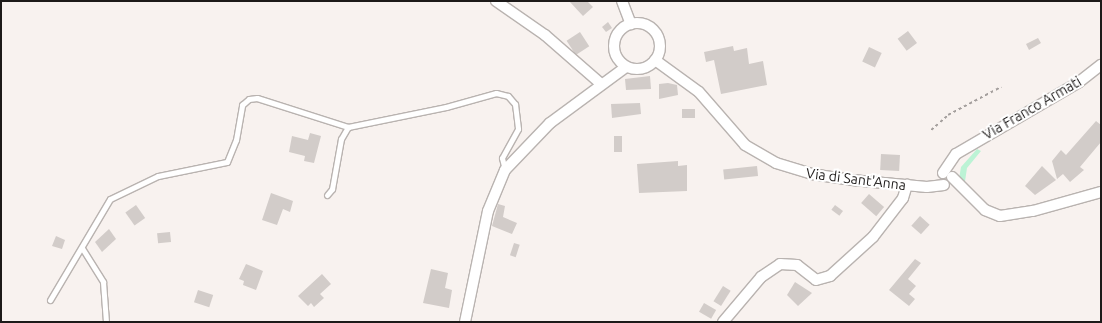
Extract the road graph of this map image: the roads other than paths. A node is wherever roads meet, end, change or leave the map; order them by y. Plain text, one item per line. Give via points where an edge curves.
1 (496, 1) edge
2 (622, 1) edge
3 (631, 24) junction
4 (655, 60) junction
5 (1101, 65) edge
6 (626, 67) junction
7 (600, 84) junction
8 (348, 126) junction
9 (505, 170) junction
10 (946, 179) junction
11 (907, 185) junction
12 (1101, 192) edge
13 (327, 195) dead end
14 (82, 248) junction
15 (50, 300) dead end
16 (106, 322) edge
17 (465, 322) edge
18 (723, 322) edge

1 - 7 street via 545,35
2 - 3 street
3 - 4 street via 645,25 656,33 660,47
3 - 6 street via 615,40 616,55
4 - 6 street via 645,68
4 - 11 street, Via di Sant'Anna via 692,86 742,142 768,160 811,174
5 - 10 street, Via Franco Armati via 1079,82 963,150
6 - 7 street
7 - 9 street via 537,134
8 - 9 lane via 446,107 482,96 508,96 515,104 518,129 502,158
8 - 13 lane via 341,140 332,189
8 - 14 lane via 257,98 249,99 242,105 236,140 228,162 158,176 110,199
9 - 17 street via 488,211
10 - 11 street, Via di Sant'Anna via 931,187
10 - 12 street via 987,211 1000,216 1033,211
11 - 18 street via 903,198 873,237 830,276 816,280 797,265 782,264 761,277
14 - 15 lane
14 - 16 lane via 103,282

